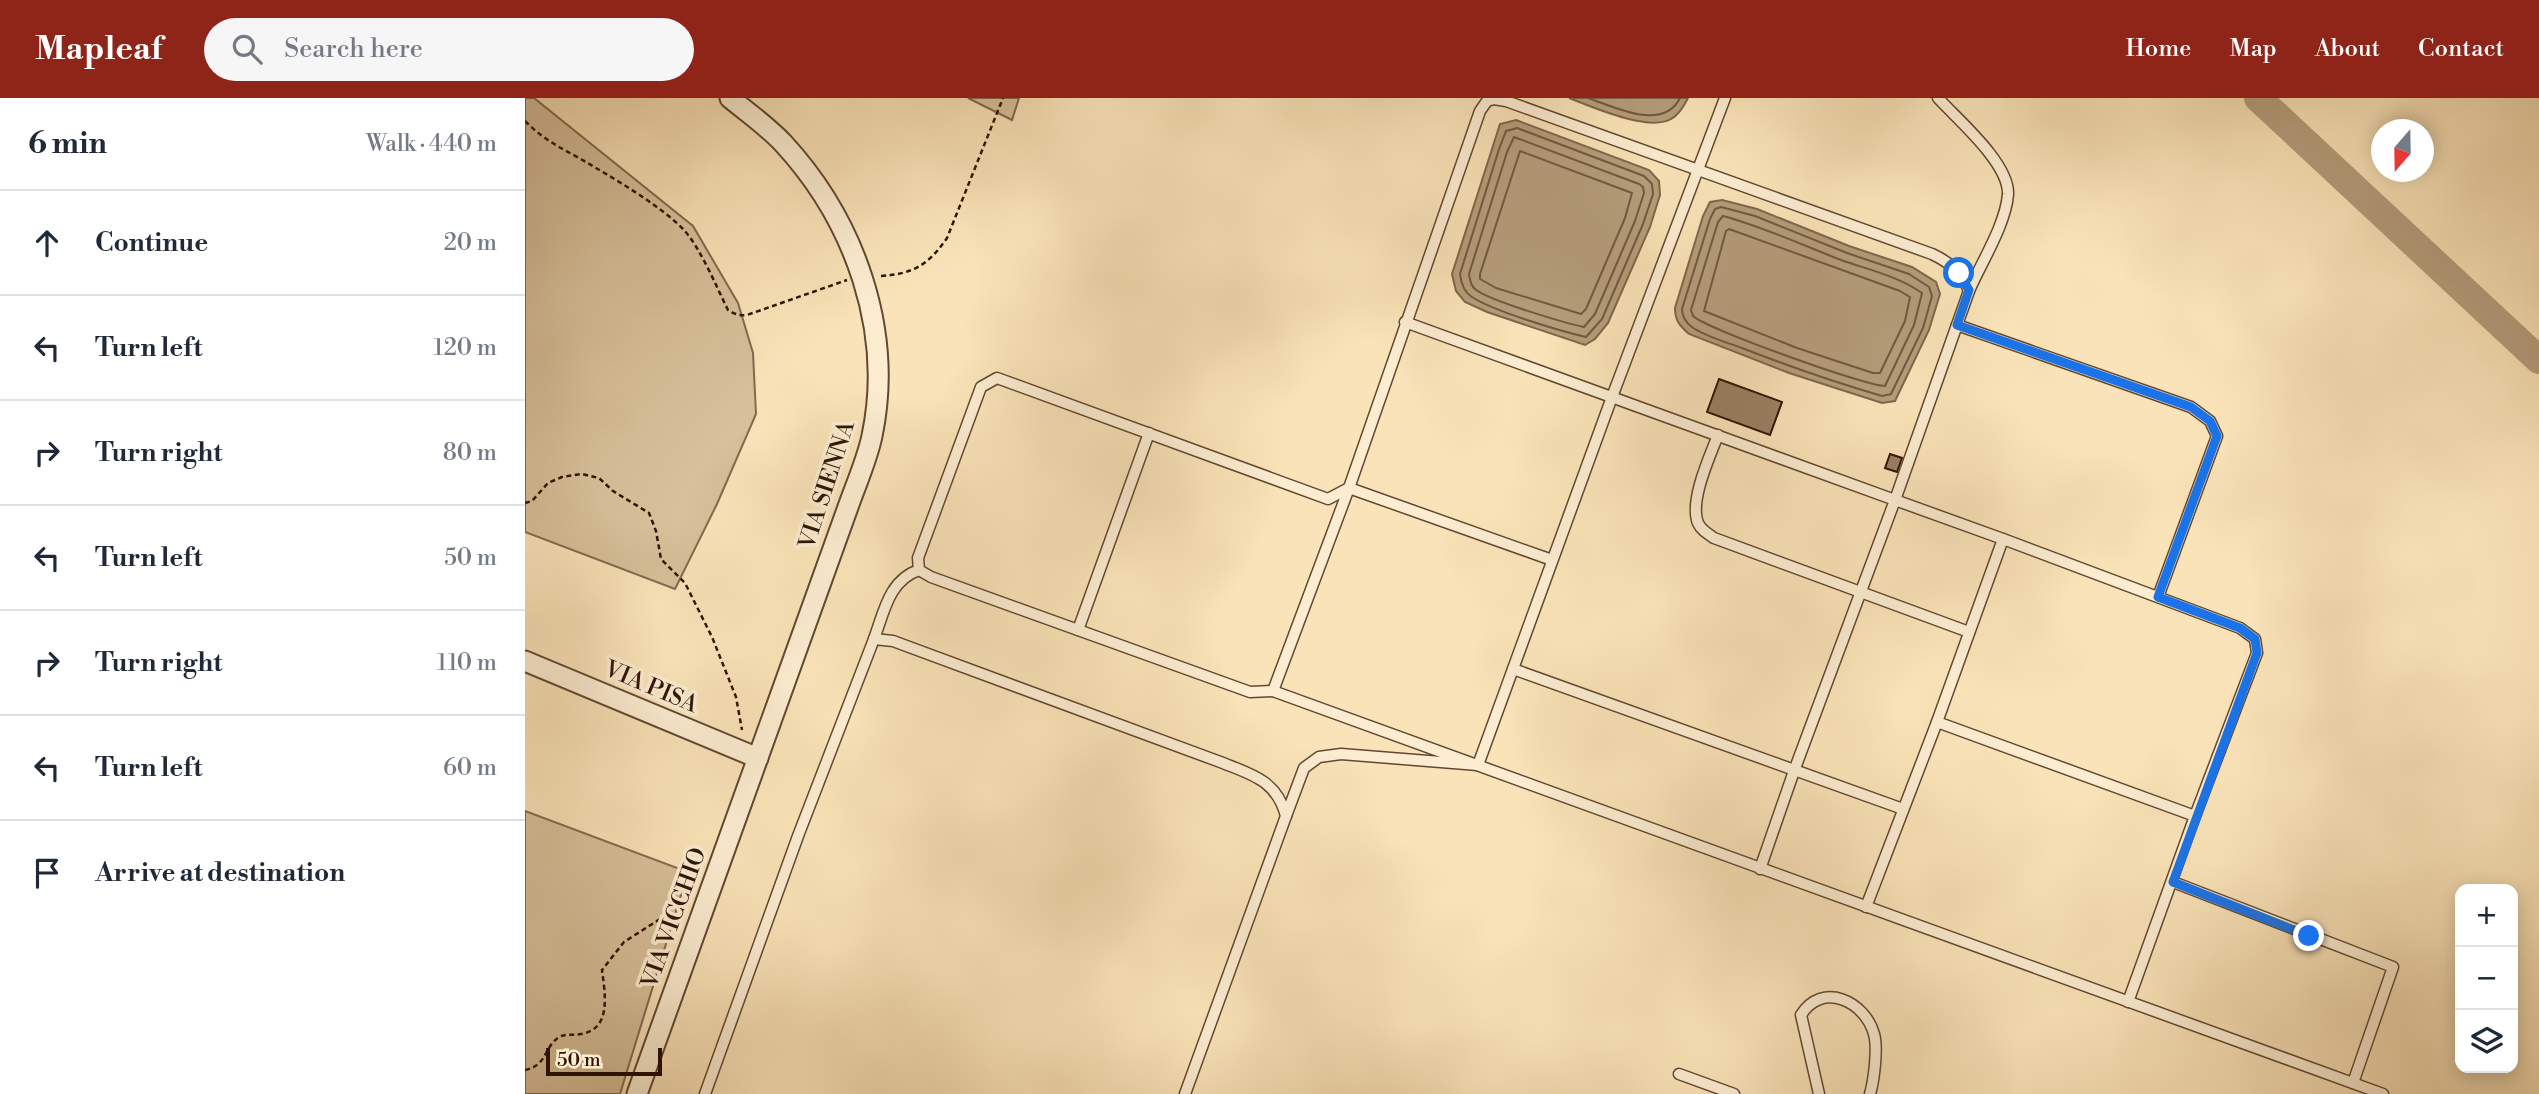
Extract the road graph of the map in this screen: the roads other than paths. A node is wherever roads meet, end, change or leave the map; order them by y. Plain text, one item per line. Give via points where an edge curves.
1 (730, 98) edge
2 (1725, 98) edge
3 (1938, 98) edge
4 (1487, 100) edge
5 (1697, 170) junction
6 (1969, 290) junction
7 (1405, 322) junction
8 (1957, 325) junction
9 (1612, 397) junction
10 (1149, 433) junction
11 (1718, 435) junction
12 (1349, 488) junction
13 (1895, 500) junction
14 (2003, 539) junction
15 (1552, 560) junction
16 (919, 570) junction
17 (1861, 593) junction
18 (2158, 597) junction
19 (1078, 630) junction
20 (1969, 632) junction
21 (874, 639) junction
22 (525, 661) edge
23 (1513, 669) junction
24 (1273, 691) junction
25 (1937, 722) junction
26 (758, 758) junction
27 (1478, 765) junction
28 (1794, 771) junction
29 (1903, 809) junction
30 (1286, 816) junction
31 (2195, 816) junction
32 (1761, 869) junction
33 (2173, 882) junction
34 (1866, 907) junction
35 (2128, 1002) junction
36 (1679, 1074) dead end
37 (2353, 1083) junction
38 (637, 1094) edge
39 (705, 1094) edge
40 (1185, 1094) edge
41 (1734, 1094) edge
42 (1819, 1094) edge
43 (1870, 1094) edge
44 (2383, 1094) edge

1 - 26 street, VIA SIENNA via 781,141 814,181 843,231 862,277 878,345 872,438
2 - 5 lane
3 - 6 lane via 1984,147 2006,181 2002,217
4 - 5 lane via 1506,101
4 - 7 lane
5 - 6 lane via 1932,254 1948,262
5 - 9 lane
6 - 8 lane
7 - 9 lane
7 - 12 lane
8 - 13 lane
8 - 18 lane via 2191,407 2210,421 2217,436
9 - 11 lane
9 - 15 lane
10 - 12 lane via 1328,499
10 - 16 lane via 997,378 989,380 981,387 918,558
10 - 19 lane
11 - 13 lane
11 - 17 lane via 1695,509 1703,530
12 - 15 lane
12 - 24 lane
13 - 14 lane
13 - 17 lane
14 - 18 lane
14 - 20 lane
15 - 23 lane
16 - 19 lane
16 - 21 lane via 900,579 893,589
17 - 20 lane
17 - 28 lane
18 - 31 lane via 2240,628 2255,639 2257,653
19 - 24 lane via 1250,692
20 - 25 lane
21 - 30 lane via 893,640 1251,774 1272,787
21 - 39 lane
22 - 26 street, VIA PISA
23 - 27 lane
23 - 28 lane
24 - 27 lane
25 - 29 lane
25 - 31 lane
26 - 38 street, VIA VICCHIO
27 - 30 lane via 1341,754 1319,757 1304,768
27 - 32 lane
28 - 29 lane
28 - 32 lane
29 - 34 lane
30 - 40 lane
31 - 33 lane
32 - 34 lane
33 - 35 lane
33 - 37 lane via 2393,967
34 - 35 lane
35 - 37 lane
36 - 41 lane
37 - 44 lane
42 - 43 lane via 1801,1015 1808,1004 1843,998 1859,1009 1874,1035

